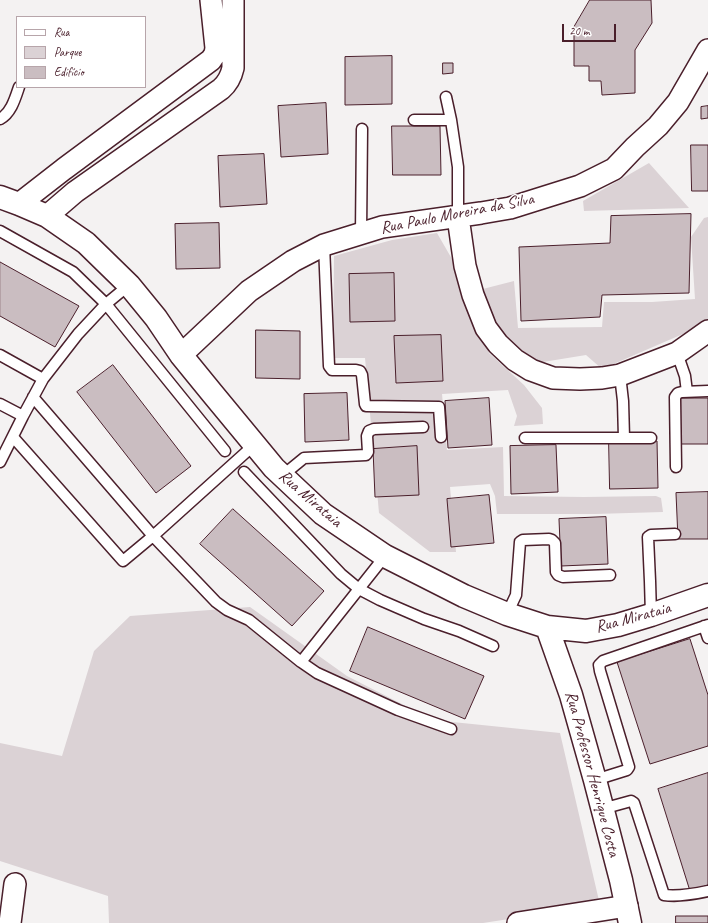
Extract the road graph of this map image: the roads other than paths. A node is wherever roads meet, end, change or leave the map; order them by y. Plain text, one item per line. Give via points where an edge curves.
1 (211, 0) edge
2 (234, 0) edge
3 (708, 50) edge
4 (19, 88) edge
5 (446, 97) dead end
6 (0, 119) edge
7 (414, 120) dead end
8 (451, 120) junction
9 (362, 129) dead end
10 (9, 201) edge
11 (47, 216) junction
12 (458, 217) junction
13 (0, 231) edge
14 (361, 234) junction
15 (324, 245) junction
16 (129, 285) junction
17 (106, 304) junction
18 (708, 331) edge
19 (677, 353) junction
20 (0, 355) edge
21 (181, 355) junction
22 (620, 375) junction
23 (43, 379) junction
24 (708, 391) edge
25 (687, 392) junction
26 (33, 397) junction
27 (0, 404) edge
28 (23, 416) junction
29 (423, 427) dead end
30 (13, 437) junction
31 (441, 437) dead end
32 (525, 438) dead end
33 (624, 438) junction
34 (651, 438) dead end
35 (254, 445) junction
36 (225, 451) dead end
37 (1, 459) edge
38 (676, 467) dead end
39 (244, 472) dead end
40 (282, 476) junction
41 (674, 534) dead end
42 (153, 536) junction
43 (385, 556) junction
44 (610, 575) dead end
45 (359, 589) junction
46 (708, 595) edge
47 (508, 614) junction
48 (651, 615) junction
49 (706, 625) edge
50 (547, 627) junction
51 (708, 638) edge
52 (493, 646) dead end
53 (301, 662) junction
54 (451, 729) dead end
55 (595, 780) junction
56 (602, 809) junction
57 (15, 884) dead end
58 (708, 891) edge
59 (629, 914) edge
60 (10, 923) edge
61 (518, 923) edge

1 - 10 street via 216,48 211,60 64,169
2 - 11 street via 233,68 222,89 75,192
3 - 12 street, Rua Paulo Moreira da Silva via 678,102 658,126 614,169 580,186 510,208
4 - 6 lane via 6,116
5 - 8 lane
7 - 8 lane
8 - 12 lane via 458,167
9 - 14 lane
10 - 11 street, Rua Mirataia
11 - 16 street, Rua Mirataia via 86,243
12 - 14 street, Rua Paulo Moreira da Silva via 382,227
12 - 22 street via 465,266 473,295 486,328 498,344 515,360 531,370 553,378 580,379
13 - 17 lane via 73,272
14 - 15 street, Rua Paulo Moreira da Silva
15 - 21 street, Rua Paulo Moreira da Silva via 293,261 249,291
15 - 31 lane via 329,366 332,370 360,371 366,406 438,407
16 - 17 lane
16 - 21 street, Rua Mirataia
17 - 23 lane via 78,334
17 - 36 lane
18 - 19 street
19 - 22 street
19 - 25 lane via 686,376
20 - 23 lane
21 - 35 street, Rua Mirataia
22 - 33 lane
23 - 26 lane
24 - 25 lane
25 - 38 lane via 678,393 675,397
26 - 28 lane
26 - 42 lane
27 - 28 lane
28 - 30 lane
29 - 40 lane via 369,431 366,455 304,458
30 - 37 lane
30 - 42 lane via 123,560
32 - 33 lane
33 - 34 lane
35 - 40 street, Rua Mirataia
35 - 42 lane
39 - 45 lane via 340,574
40 - 43 street, Rua Mirataia via 323,514
41 - 48 lane via 648,537
42 - 53 lane via 216,602 249,620
43 - 45 lane
43 - 47 street, Rua Mirataia via 464,596
44 - 47 lane via 558,575 555,543 552,540 523,540 520,542 516,595
45 - 52 lane via 416,616
45 - 53 lane
46 - 48 street, Rua Mirataia
47 - 50 street, Rua Mirataia
48 - 50 street, Rua Mirataia via 586,631
49 - 51 lane
49 - 55 lane via 603,661 599,665 629,767 627,770
50 - 55 street, Rua Professor Henrique Costa via 571,694
53 - 54 lane via 317,673 398,710
55 - 56 street, Rua Professor Henrique Costa
56 - 58 lane via 630,801 634,803 664,895
56 - 59 street, Rua Professor Henrique Costa
57 - 60 street
59 - 61 street

